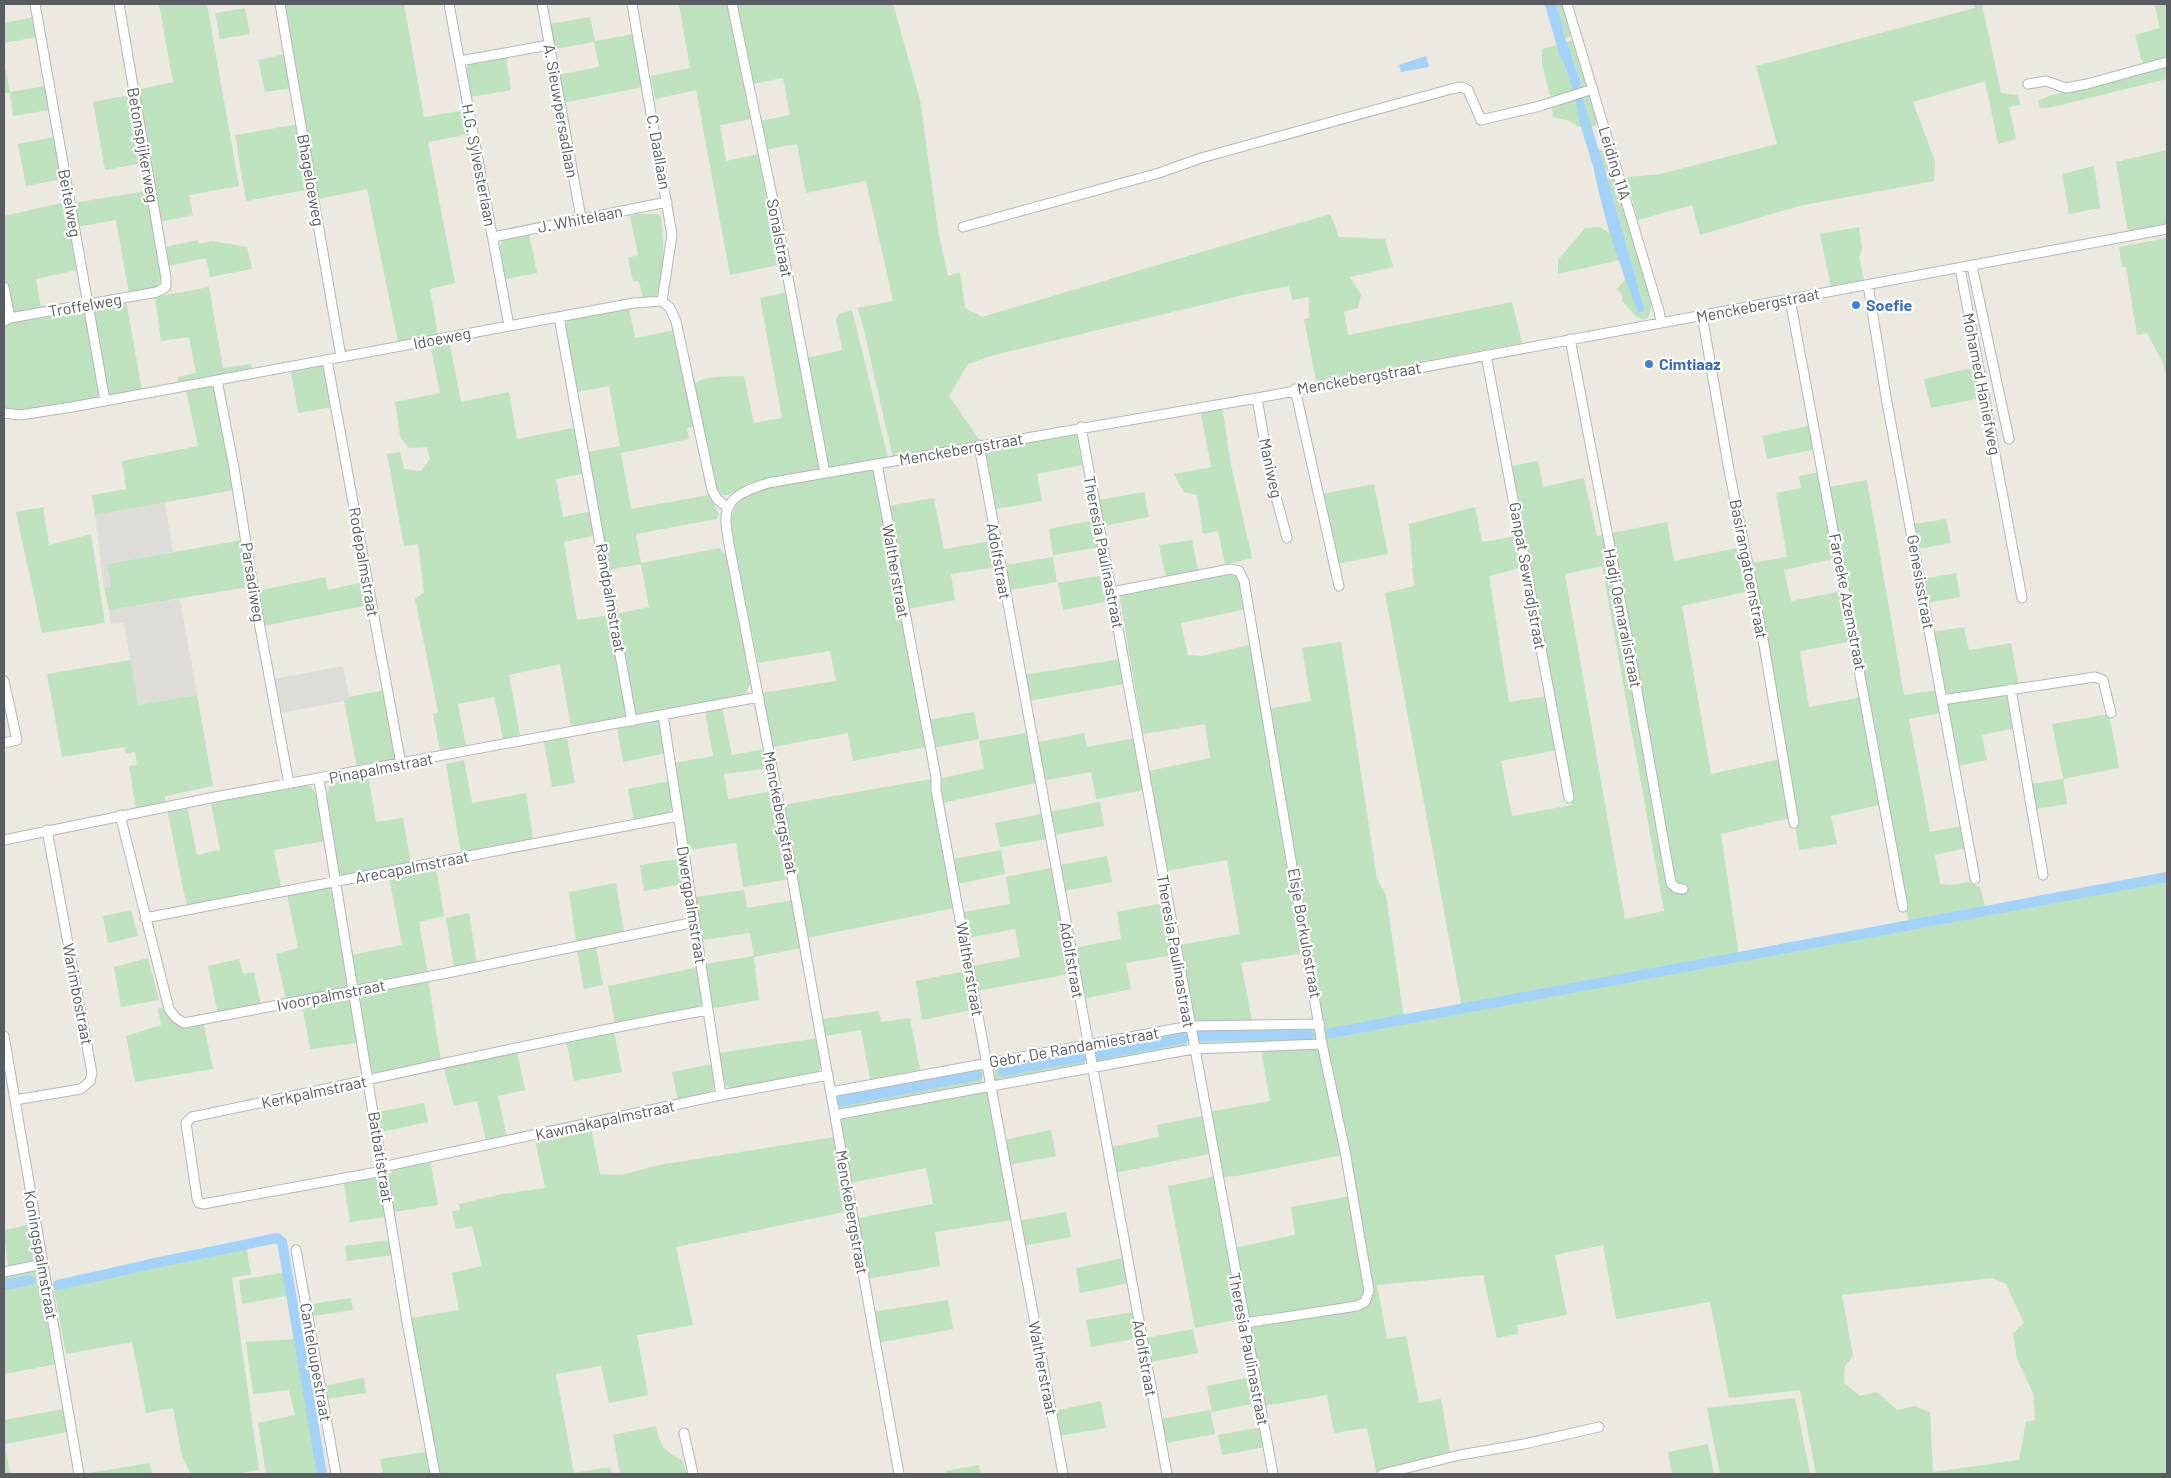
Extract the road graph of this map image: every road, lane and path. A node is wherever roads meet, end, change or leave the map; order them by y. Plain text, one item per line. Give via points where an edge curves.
1 (35, 4) edge
2 (119, 4) edge
3 (280, 4) edge
4 (449, 4) edge
5 (542, 4) edge
6 (632, 4) edge
7 (732, 4) edge
8 (1568, 4) edge
9 (549, 45) junction
10 (460, 60) junction
11 (2167, 62) edge
12 (2028, 84) dead end
13 (1591, 89) junction
14 (667, 202) junction
15 (581, 218) junction
16 (963, 227) dead end
17 (2167, 229) edge
18 (493, 237) junction
19 (1972, 266) junction
20 (1960, 268) junction
21 (1868, 285) junction
22 (4, 286) edge
23 (166, 287) joint
24 (1790, 299) junction
25 (662, 301) junction
26 (87, 304) junction
27 (1702, 315) junction
28 (559, 317) junction
29 (7, 319) edge
30 (1661, 323) junction
31 (509, 326) junction
32 (1570, 339) junction
33 (1486, 354) junction
34 (341, 358) junction
35 (327, 360) junction
36 (217, 380) junction
37 (1296, 389) junction
38 (1257, 398) junction
39 (105, 401) junction
40 (4, 413) edge
41 (1081, 427) junction
42 (2009, 439) dead end
43 (978, 445) junction
44 (877, 464) junction
45 (825, 474) junction
46 (728, 508) junction
47 (1286, 538) dead end
48 (1339, 586) dead end
49 (1112, 592) junction
50 (2022, 598) dead end
51 (4, 681) edge
52 (2011, 689) junction
53 (759, 697) junction
54 (1942, 700) junction
55 (2111, 713) dead end
56 (663, 715) junction
57 (632, 721) junction
58 (4, 743) edge
59 (402, 764) junction
60 (318, 780) junction
61 (289, 784) junction
62 (1569, 798) dead end
63 (120, 815) junction
64 (678, 816) junction
65 (1794, 823) dead end
66 (47, 830) junction
67 (4, 840) edge
68 (2044, 875) dead end
69 (1975, 879) dead end
70 (336, 882) junction
71 (1683, 889) dead end
72 (1903, 907) dead end
73 (145, 918) junction
74 (695, 922) junction
75 (354, 990) junction
76 (708, 1010) junction
77 (1320, 1024) junction
78 (1190, 1026) junction
79 (4, 1036) edge
80 (1087, 1044) junction
81 (1322, 1044) junction
82 (1193, 1049) junction
83 (987, 1062) junction
84 (1092, 1068) junction
85 (828, 1075) junction
86 (369, 1081) junction
87 (991, 1085) junction
88 (831, 1092) junction
89 (721, 1095) junction
90 (15, 1100) junction
91 (835, 1115) junction
92 (383, 1169) junction
93 (296, 1250) dead end
94 (42, 1264) junction
95 (4, 1272) edge
96 (1245, 1323) junction
97 (1599, 1427) dead end
98 (684, 1433) dead end
99 (79, 1474) edge
100 (336, 1474) edge
101 (435, 1474) edge
102 (693, 1474) edge
103 (899, 1474) edge
104 (1063, 1474) edge
105 (1167, 1474) edge
106 (1273, 1474) edge
107 (1382, 1474) edge

1 - 26 street, Beitelweg
2 - 23 street, Betonspijkerweg
3 - 34 street, Bhageloeweg
4 - 10 street, H.G. Sylvesterlaan
5 - 9 street, A. Sieuwpersadlaan
6 - 14 street, C. Daallaan
7 - 45 street, Sonalstraat
8 - 13 street, Leiding 11A
9 - 10 street
9 - 15 street, A. Sieuwpersadlaan
10 - 18 street, H.G. Sylvesterlaan
11 - 12 street via 2066,88 2046,81
13 - 16 street via 1540,106 1481,120 1468,90 1451,88
13 - 30 street, Leiding 11A
14 - 15 street, J. Whitelaan
14 - 25 street, C. Daallaan via 672,235
15 - 18 street, J. Whitelaan
17 - 19 street, Menckebergstraat
18 - 31 street, H.G. Sylvesterlaan
19 - 20 street, Menckebergstraat
19 - 42 street
20 - 21 street, Menckebergstraat
20 - 50 street, Mohamed Haniefweg
21 - 24 street, Menckebergstraat
21 - 54 street, Genesisstraat
22 - 29 street
23 - 26 street, Troffelweg via 157,292
24 - 27 street, Menckebergstraat
24 - 72 street, Faroeke Azemstraat
25 - 28 street, Idoeweg
25 - 46 street via 670,308 676,321 712,490
26 - 29 street, Troffelweg
26 - 39 street, Beitelweg
27 - 30 street, Menckebergstraat
27 - 65 street, Basirangatoenstraat
28 - 31 street, Idoeweg
28 - 57 street, Randpalmstraat
30 - 32 street, Menckebergstraat
31 - 34 street, Idoeweg
32 - 33 street, Menckebergstraat
32 - 71 street, Hadji Oemaralistraat via 1671,883
33 - 37 street, Menckebergstraat
33 - 62 street, Ganpat Sewradjstraat
34 - 35 street, Idoeweg
35 - 36 street, Idoeweg
35 - 59 street, Rodepalmstraat
36 - 39 street, Idoeweg
36 - 61 street, Parsadiweg
37 - 38 street, Menckebergstraat
37 - 48 street
38 - 41 street, Menckebergstraat
38 - 47 street, Maniweg via 1270,474
39 - 40 street, Idoeweg via 32,414
41 - 43 street, Menckebergstraat
41 - 49 street, Theresia Paulinastraat
43 - 44 street, Menckebergstraat
43 - 80 street, Adolfstraat
44 - 45 street, Menckebergstraat
44 - 83 street, Waltherstraat
45 - 46 street, Menckebergstraat via 755,488 741,494
46 - 53 street, Menckebergstraat via 729,544
49 - 77 street, Elsje Borkulostraat via 1230,569 1239,571 1244,581
49 - 78 street, Theresia Paulinastraat
51 - 58 street via 17,740
52 - 54 street
52 - 55 street via 2100,678 2106,685
52 - 68 street
53 - 56 street, Pinapalmstraat
53 - 85 street, Menckebergstraat
54 - 69 street, Genesisstraat
56 - 57 street, Pinapalmstraat
56 - 64 street, Dwergpalmstraat
57 - 59 street, Pinapalmstraat
59 - 60 street, Pinapalmstraat
60 - 61 street, Pinapalmstraat
60 - 70 street, Batbatistraat
61 - 63 street, Pinapalmstraat
63 - 66 street, Pinapalmstraat
63 - 73 street, Ivoorpalmstraat
64 - 70 street, Arecapalmstraat
64 - 74 street, Dwergpalmstraat
66 - 67 street, Pinapalmstraat
66 - 90 street, Warimbostraat via 92,1073 90,1081 80,1089
70 - 73 street, Arecapalmstraat
70 - 75 street, Batbatistraat
73 - 75 street, Ivoorpalmstraat via 169,1009 184,1023
74 - 75 street, Ivoorpalmstraat
74 - 76 street, Dwergpalmstraat
75 - 86 street, Batbatistraat
76 - 86 street, Kerkpalmstraat
76 - 89 street, Dwergpalmstraat
77 - 78 street, Gebr. De Randamiestraat
77 - 81 street, Elsje Borkulostraat
78 - 80 street, Gebr. De Randamiestraat
78 - 82 street, Theresia Paulinastraat
79 - 90 street, Koningspalmstraat
80 - 83 street, Gebr. De Randamiestraat
80 - 84 street, Adolfstraat
81 - 82 street, Gebr. De Randamiestraat
81 - 96 street, Elsje Borkulostraat via 1345,1151 1369,1291 1365,1302 1358,1306
82 - 84 street, Gebr. De Randamiestraat
82 - 96 street, Theresia Paulinastraat
83 - 87 street, Waltherstraat
83 - 88 street, Gebr. De Randamiestraat
84 - 87 street, Gebr. De Randamiestraat
84 - 105 street, Adolfstraat
85 - 88 street, Menckebergstraat
85 - 89 street, Kawmakapalmstraat
86 - 92 street, Batbatistraat
86 - 92 street, Kerkpalmstraat via 187,1120 197,1198 203,1204
87 - 91 street, Gebr. De Randamiestraat
87 - 104 street, Waltherstraat
88 - 91 street, Menckebergstraat
89 - 92 street, Kawmakapalmstraat
90 - 94 street, Koningspalmstraat
91 - 103 street, Menckebergstraat
92 - 101 street, Batbatistraat
93 - 100 street, Canteloupestraat
94 - 95 street
94 - 99 street, Koningspalmstraat
96 - 106 street, Theresia Paulinastraat
97 - 107 street
98 - 102 street

